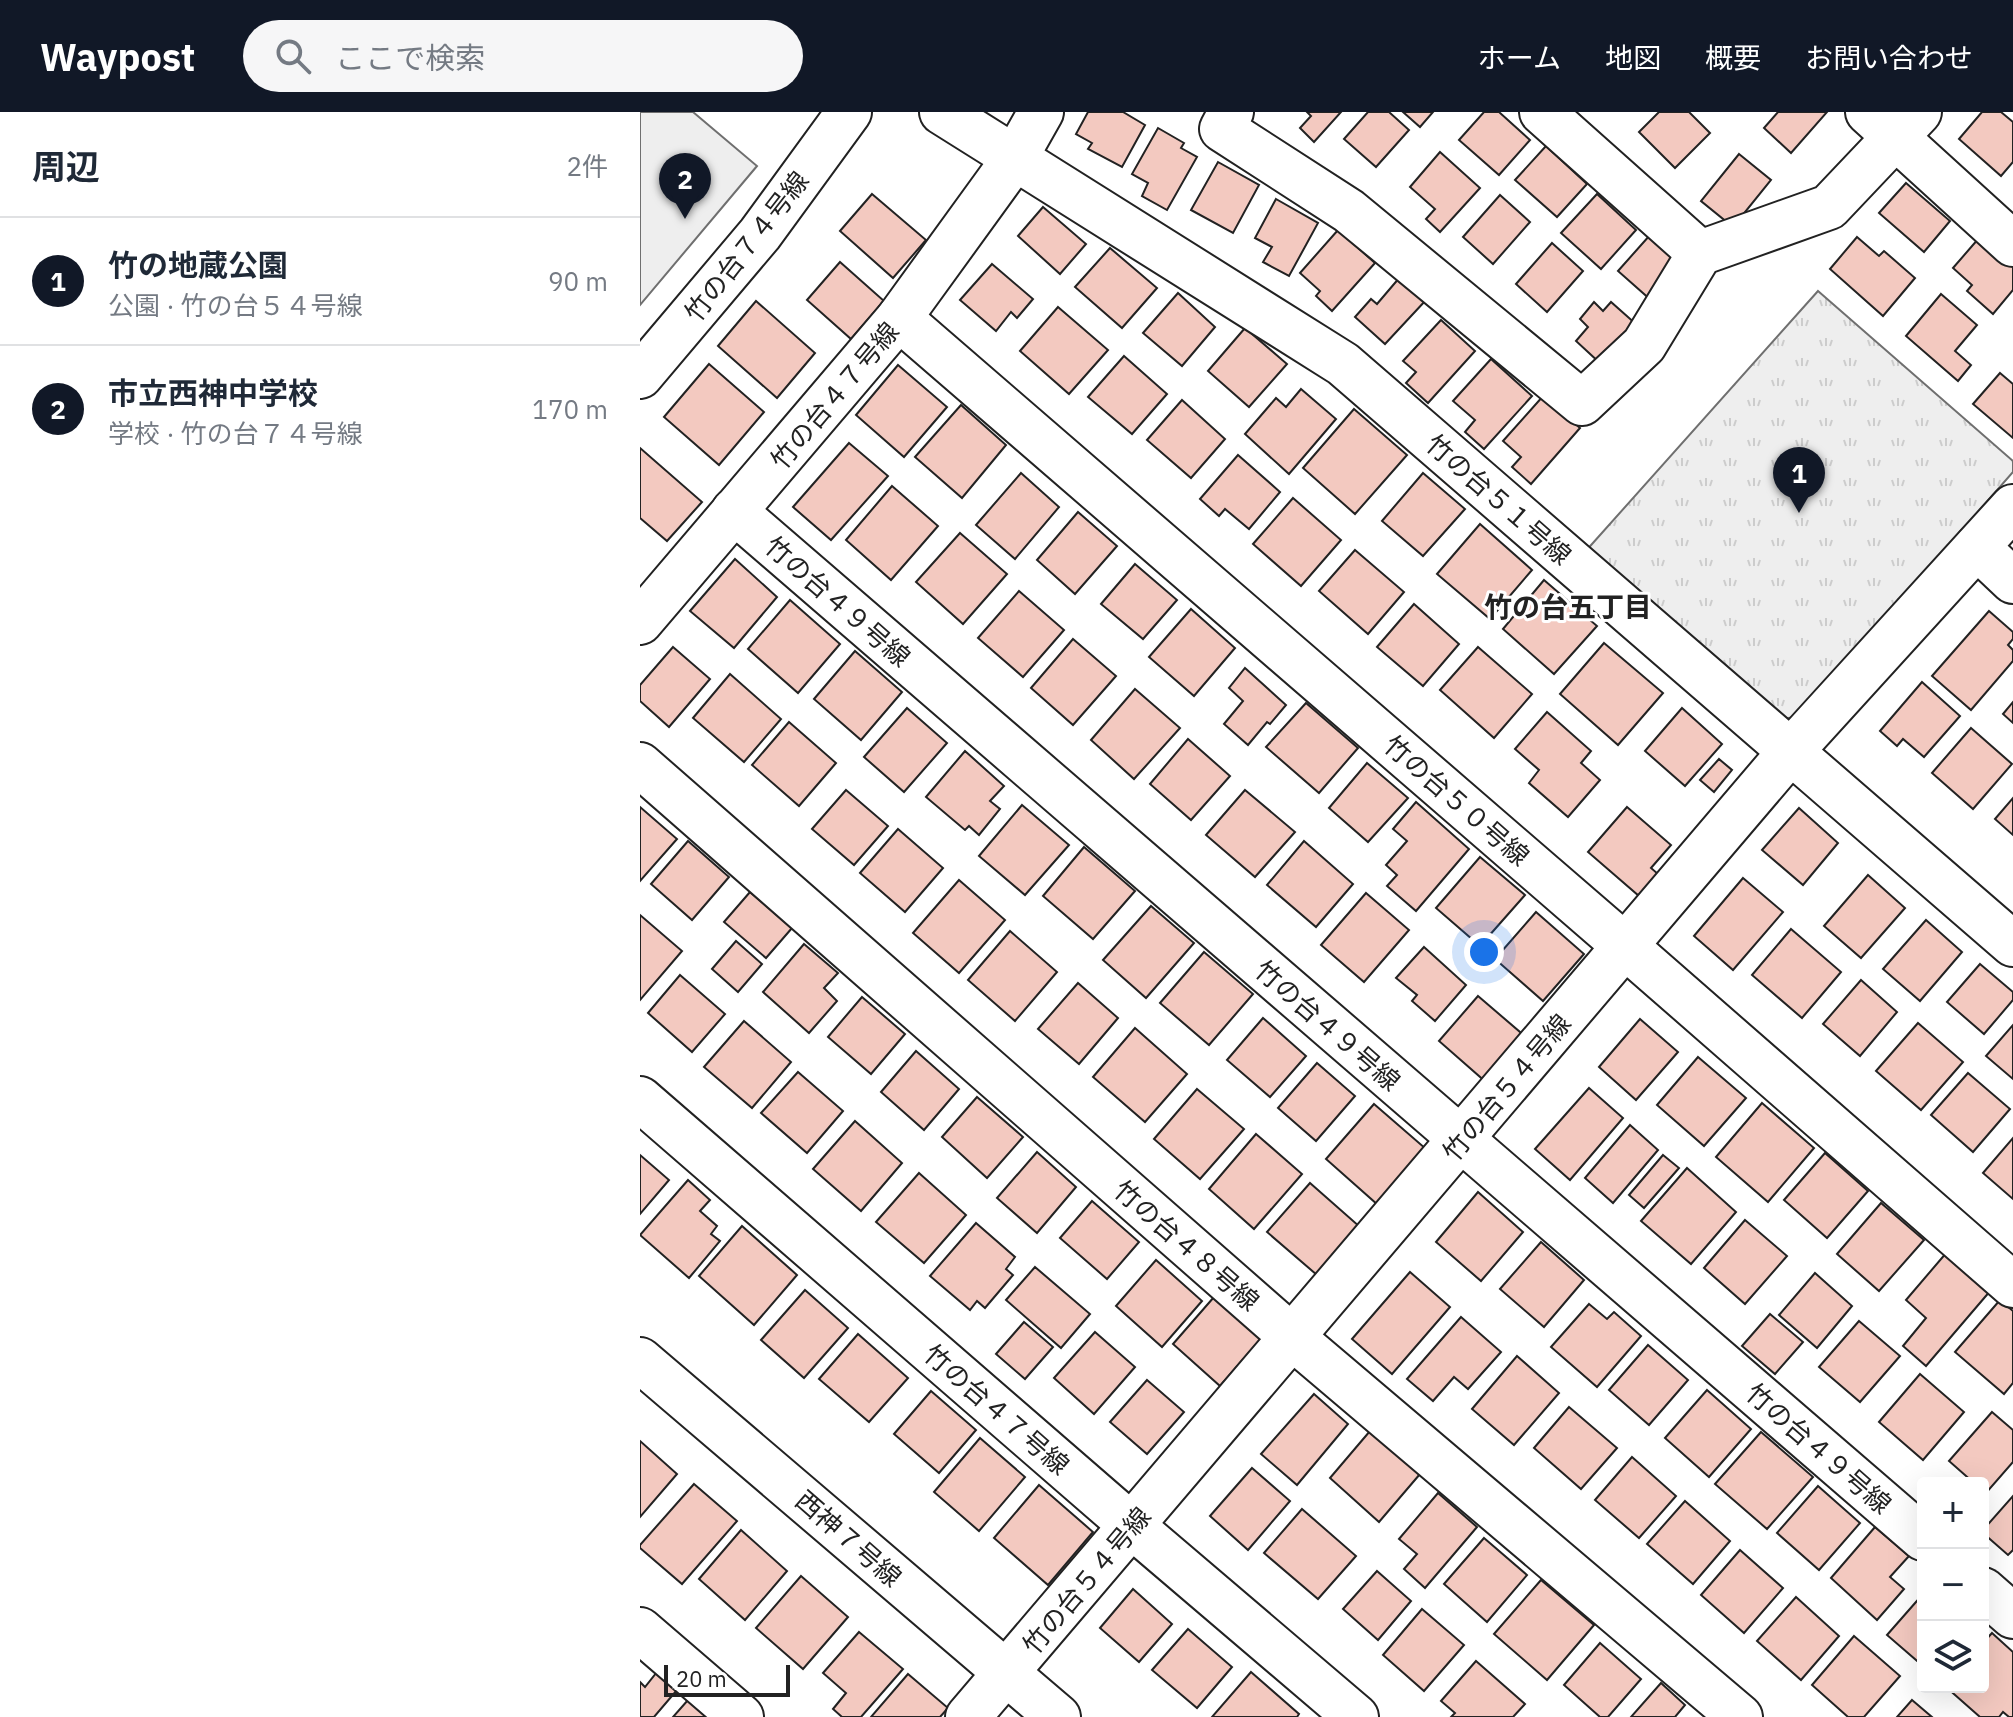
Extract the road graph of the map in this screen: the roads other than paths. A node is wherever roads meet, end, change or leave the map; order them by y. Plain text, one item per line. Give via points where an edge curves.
1 (849, 112) edge
2 (942, 112) edge
3 (1041, 112) edge
4 (1231, 112) edge
5 (1542, 112) edge
6 (1894, 120) edge
7 (1015, 158) junction
8 (2013, 244) edge
9 (1700, 253) junction
10 (899, 318) junction
11 (640, 376) edge
12 (2013, 507) edge
13 (734, 511) junction
14 (1977, 547) junction
15 (2013, 581) edge
16 (640, 622) edge
17 (1791, 751) junction
18 (640, 765) edge
19 (2013, 944) edge
20 (1625, 946) junction
21 (640, 1099) edge
22 (1461, 1139) junction
23 (2013, 1285) edge
24 (1292, 1337) junction
25 (640, 1360) edge
26 (1132, 1526) junction
27 (1917, 1533) edge
28 (1989, 1595) edge
29 (2013, 1616) edge
30 (640, 1630) edge
31 (1006, 1673) junction
32 (741, 1717) edge
33 (968, 1717) edge
34 (1058, 1717) edge
35 (1356, 1717) edge
36 (1740, 1717) edge

1 - 11 street, 竹の台７４号線 via 760,234
2 - 7 street, 竹の台５１号線
3 - 7 street, 竹の台４７号線
4 - 9 street via 1222,129 1349,211 1582,403 1644,345
5 - 9 street
6 - 8 street
6 - 9 street via 1829,207
7 - 10 street, 竹の台４７号線
7 - 17 street, 竹の台５１号線 via 1343,364
10 - 13 street, 竹の台４７号線
10 - 20 street, 竹の台５０号線
12 - 14 street, 竹の台５４号線
13 - 16 street, 竹の台４７号線
13 - 22 street, 竹の台４９号線
14 - 15 street
14 - 17 street, 竹の台５４号線
17 - 19 street, 竹の台５１号線
17 - 20 street, 竹の台５４号線
18 - 24 street, 竹の台４８号線
20 - 22 street, 竹の台５４号線
20 - 23 street, 竹の台５０号線
21 - 26 street, 竹の台４７号線
22 - 24 street, 竹の台５４号線
22 - 27 street, 竹の台４９号線
24 - 26 street, 竹の台５４号線
24 - 36 street, 竹の台４８号線
25 - 31 street, 西神７号線
26 - 31 street, 竹の台５４号線
26 - 35 street, 竹の台４７号線
28 - 29 street
30 - 32 street
31 - 33 street, 竹の台５４号線
31 - 34 street, 西神７号線

